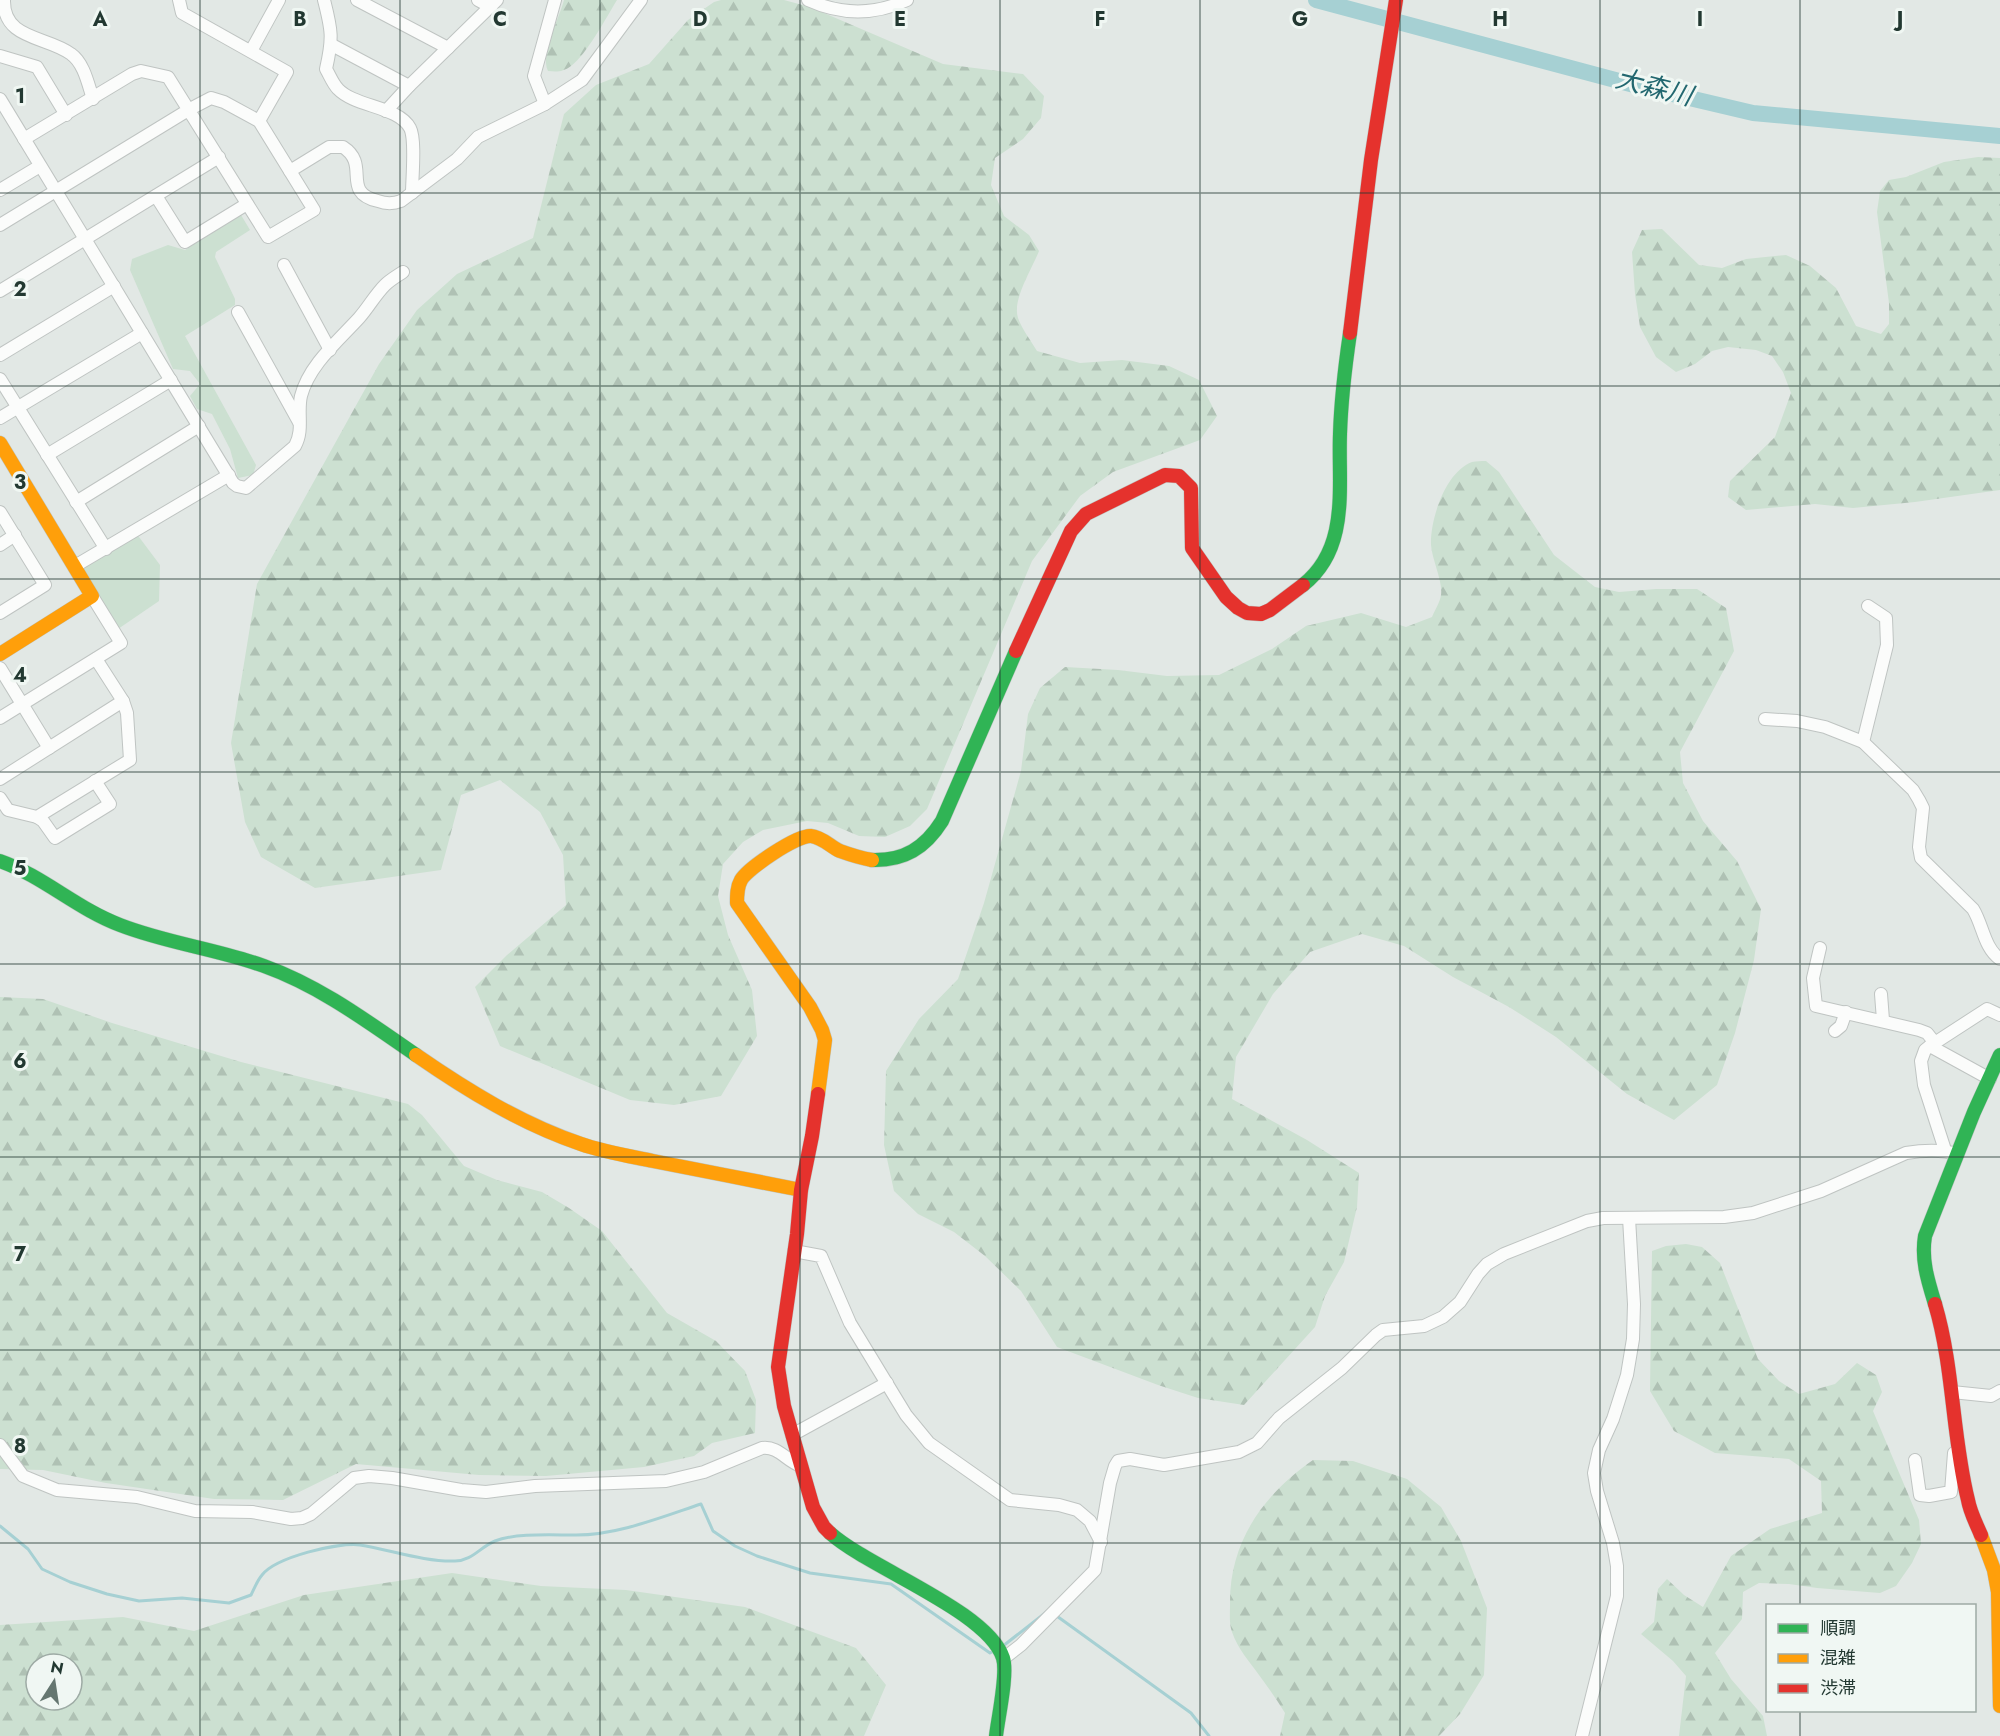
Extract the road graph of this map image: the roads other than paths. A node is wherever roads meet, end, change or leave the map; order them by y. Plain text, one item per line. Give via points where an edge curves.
1 (4, 0) edge
2 (179, 0) edge
3 (279, 0) edge
4 (324, 0) edge
5 (357, 0) edge
6 (478, 0) edge
7 (555, 0) edge
8 (641, 0) edge
9 (808, 0) edge
10 (907, 0) edge
11 (1396, 2) edge
12 (494, 4) edge
13 (332, 45) junction
14 (448, 48) junction
15 (251, 51) junction
16 (0, 56) edge
17 (409, 86) junction
18 (0, 99) edge
19 (93, 99) junction
20 (545, 104) junction
21 (190, 109) junction
22 (386, 111) junction
23 (66, 115) junction
24 (12, 119) junction
25 (259, 121) junction
26 (0, 127) edge
27 (24, 139) junction
28 (219, 157) junction
29 (40, 166) junction
30 (290, 171) junction
31 (0, 190) edge
32 (56, 191) junction
33 (412, 193) junction
34 (156, 195) junction
35 (247, 204) junction
36 (0, 225) edge
37 (85, 239) junction
38 (284, 265) dead end
39 (403, 272) dead end
40 (114, 286) junction
41 (0, 291) edge
42 (238, 312) dead end
43 (142, 333) junction
44 (330, 350) junction
45 (0, 355) edge
46 (0, 379) edge
47 (171, 380) junction
48 (18, 408) junction
49 (0, 418) edge
50 (299, 422) junction
51 (199, 426) junction
52 (0, 443) edge
53 (47, 455) junction
54 (229, 475) junction
55 (76, 502) junction
56 (0, 512) edge
57 (15, 536) junction
58 (0, 545) edge
59 (106, 549) junction
60 (75, 566) junction
61 (92, 596) junction
62 (1868, 606) dead end
63 (0, 613) edge
64 (0, 654) edge
65 (96, 659) junction
66 (0, 668) edge
67 (123, 701) junction
68 (22, 704) junction
69 (0, 718) edge
70 (1765, 719) dead end
71 (1863, 741) junction
72 (49, 748) junction
73 (0, 778) edge
74 (95, 781) junction
75 (0, 798) edge
76 (37, 817) junction
77 (0, 861) edge
78 (1820, 948) dead end
79 (2000, 959) edge
80 (1881, 994) dead end
81 (1846, 1012) junction
82 (2000, 1015) edge
83 (1883, 1020) junction
84 (1834, 1031) dead end
85 (1932, 1044) junction
86 (2000, 1055) edge
87 (1990, 1079) junction
88 (1951, 1152) junction
89 (801, 1190) junction
90 (1629, 1218) junction
91 (794, 1251) junction
92 (887, 1383) junction
93 (2000, 1391) edge
94 (1952, 1392) junction
95 (792, 1435) junction
96 (0, 1445) edge
97 (1958, 1448) junction
98 (1914, 1460) dead end
99 (801, 1466) junction
100 (1101, 1542) junction
101 (1003, 1659) junction
102 (2000, 1706) edge
103 (996, 1736) edge
104 (1582, 1736) edge

1 - 19 street via 6,14 15,28 76,59
2 - 15 street via 182,13
3 - 15 street
4 - 13 street
5 - 14 street
6 - 12 street
7 - 20 street via 534,76
8 - 20 street via 582,80
9 - 10 street via 844,12 890,8
11 - 89 street via 1371,160 1345,370 1340,435 1341,503 1332,546 1314,575 1270,610 1247,613 1226,597 1192,548 1192,494 1186,481 1165,475 1108,502 1086,514 1071,531 942,821 925,845 897,859 879,861 843,852 817,838 804,837 742,878 737,903 810,1007 825,1040
12 - 14 street
13 - 17 street
13 - 22 street via 326,69 337,89
14 - 17 street
15 - 25 street via 287,72
16 - 23 street via 37,67
17 - 22 street
18 - 24 street
19 - 21 street via 141,71 168,76
19 - 23 street
20 - 33 street via 478,137 457,159
21 - 25 street via 211,98
21 - 28 street
21 - 32 street
22 - 33 street via 411,129
23 - 27 street
24 - 26 street
24 - 27 street
25 - 30 street
27 - 29 street
28 - 34 street
28 - 35 street
29 - 31 street
29 - 32 street
30 - 33 street via 337,146 354,159 359,193 364,197 393,203
30 - 35 street via 315,210 268,237
32 - 36 street
32 - 37 street
34 - 35 street via 185,243
34 - 37 street
37 - 40 street
37 - 41 street
38 - 44 street
39 - 44 street via 385,285
40 - 43 street
40 - 45 street
42 - 50 street
43 - 47 street
43 - 48 street
44 - 50 street via 311,373 301,396
46 - 48 street
47 - 51 street
47 - 53 street
48 - 49 street
48 - 53 street
50 - 54 street via 300,437 295,446 253,483 246,488 237,486
51 - 54 street
51 - 55 street
52 - 60 street
53 - 55 street
54 - 59 street
55 - 59 street
56 - 57 street
57 - 58 street
57 - 63 street via 45,585
59 - 60 street
60 - 61 street
61 - 64 street
61 - 65 street via 122,643
62 - 71 street via 1886,618 1887,645
65 - 67 street
65 - 68 street
66 - 68 street
67 - 72 street
67 - 74 street via 130,760
68 - 69 street
68 - 72 street
70 - 71 street via 1825,727
71 - 79 street via 1913,790 1923,808 1919,847 1922,858 1974,909 1991,951
72 - 73 street
74 - 76 street
74 - 76 street via 110,804 55,838
75 - 76 street via 8,810
77 - 89 street via 27,872 85,909 119,925 254,962 312,987 460,1084 553,1133 618,1154
78 - 81 street via 1813,978 1816,1005
80 - 83 street
81 - 83 street
81 - 84 street via 1842,1026
82 - 85 street via 1987,1009
83 - 85 street via 1927,1033
85 - 87 street
85 - 88 street via 1922,1056 1920,1066
86 - 87 street
87 - 88 street
88 - 90 street via 1906,1154 1821,1191 1753,1213
88 - 94 street via 1923,1248
89 - 91 street
90 - 100 street via 1587,1221 1495,1259 1478,1274 1461,1302 1443,1317 1424,1326 1383,1330 1279,1418 1250,1448 1164,1465 1130,1459 1118,1461 1110,1483
90 - 104 street via 1633,1339 1627,1375 1594,1473 1613,1543 1617,1596
91 - 92 street via 820,1256 850,1323
91 - 95 street via 778,1367
92 - 95 street
92 - 100 street via 912,1423 936,1449 1010,1500 1077,1510 1090,1521
93 - 94 street via 1991,1396
94 - 97 street
95 - 99 street
96 - 99 street via 23,1476 57,1490 137,1497 195,1511 252,1512 291,1519 311,1514 354,1478 369,1476 486,1492 666,1481 704,1472 768,1447
97 - 98 street via 1954,1454 1952,1492 1920,1496
97 - 102 street via 1968,1502 1994,1570 1998,1592
99 - 101 street via 813,1507 824,1527 972,1621 993,1640
100 - 101 street via 1095,1570
101 - 103 street

